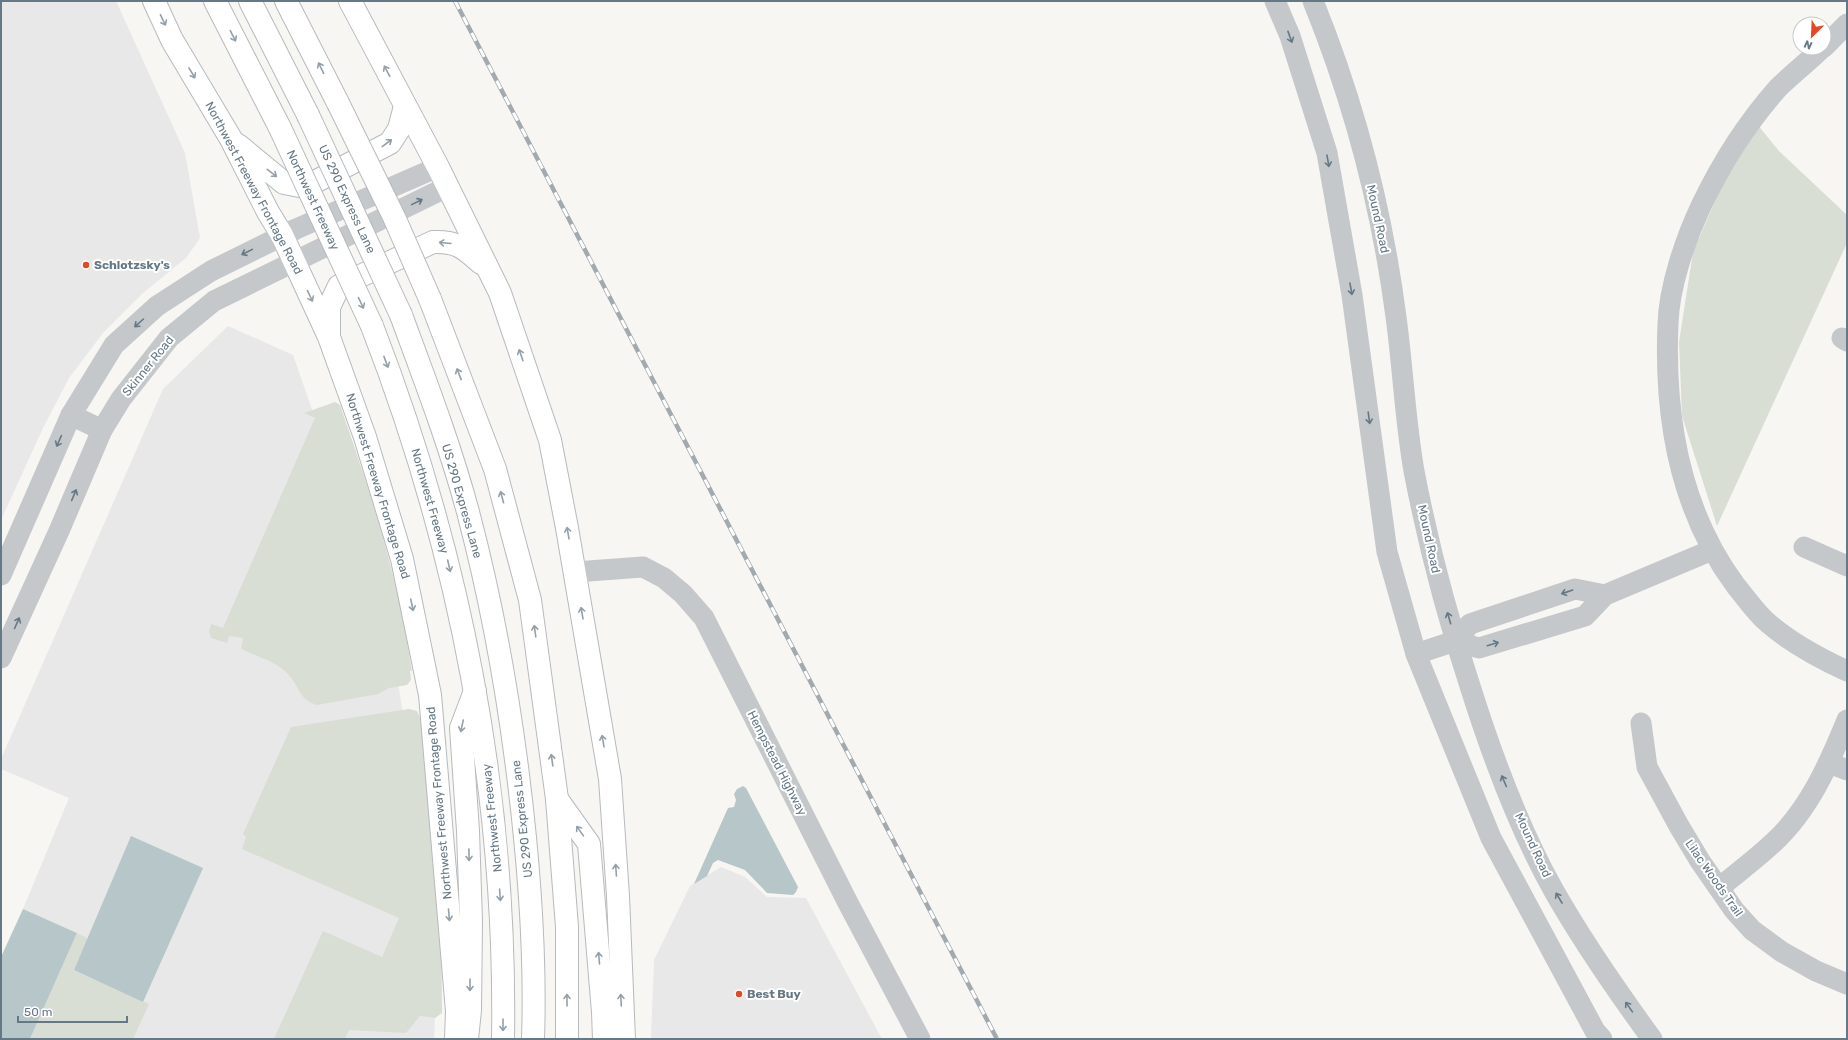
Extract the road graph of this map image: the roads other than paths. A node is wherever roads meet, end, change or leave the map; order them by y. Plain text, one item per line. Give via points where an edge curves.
1 (154, 1) edge
2 (215, 1) edge
3 (250, 1) edge
4 (286, 1) edge
5 (350, 1) edge
6 (1274, 1) edge
7 (1313, 1) edge
8 (1847, 24) edge
9 (1832, 38) edge
10 (1813, 56) edge
11 (405, 106) junction
12 (231, 139) junction
13 (438, 167) junction
14 (447, 187) junction
15 (282, 235) junction
16 (294, 263) junction
17 (488, 270) junction
18 (329, 337) junction
19 (71, 415) junction
20 (102, 430) junction
21 (1804, 547) dead end
22 (1712, 550) junction
23 (1847, 566) edge
24 (575, 572) junction
25 (1, 575) edge
26 (1605, 595) junction
27 (1455, 641) junction
28 (1416, 654) junction
29 (1, 658) edge
30 (1847, 671) edge
31 (475, 690) junction
32 (1847, 720) edge
33 (1641, 723) dead end
34 (1838, 766) edge
35 (557, 799) junction
36 (1719, 888) junction
37 (1847, 984) edge
38 (456, 1039) edge
39 (467, 1039) edge
40 (503, 1039) edge
41 (533, 1039) edge
42 (567, 1039) edge
43 (604, 1039) edge
44 (624, 1039) edge
45 (920, 1039) edge
46 (1602, 1039) edge
47 (1652, 1039) edge

1 -> 12 main road, Northwest Freeway Frontage Road via 172,40
2 -> 31 main road, Northwest Freeway, bridge via 280,128 372,326 400,400 432,504 460,614
3 - 41 main road, US 290 Express Lane, bridge via 308,116 401,315 437,413 467,511 490,603 508,699 526,840 535,990
35 -> 4 main road, bridge via 530,600 495,469 430,299 394,217
11 -> 5 main road
6 -> 28 street via 1290,36 1327,153 1352,295 1387,552
27 -> 7 street, Mound Road via 1414,471 1396,317 1375,200 1334,54
8 - 9 street
10 - 22 street via 1779,87 1738,141 1700,208 1676,276 1668,323 1670,410 1675,450 1690,498
12 -> 11 main road via 284,183 304,187 390,143 399,129
11 - 13 main road
12 - 15 main road, Northwest Freeway Frontage Road
13 - 14 main road
13 - 15 street
16 -> 14 street, Skinner Road
14 - 17 main road
15 - 16 main road, Northwest Freeway Frontage Road
15 -> 19 street via 211,271 157,306 114,345
16 -> 18 main road, Northwest Freeway Frontage Road
16 - 20 street, Skinner Road via 214,301 168,338 121,399
17 -> 18 main road via 463,246 445,241 433,242 339,286 329,307
24 -> 17 main road via 550,440 500,293
18 -> 38 main road, Northwest Freeway Frontage Road via 365,437 402,559 430,695 457,1011
19 - 20 street
19 -> 25 street
29 -> 20 street, Skinner Road
21 - 23 street
22 - 26 street
22 - 30 street via 1719,563 1766,622 1793,641
44 -> 24 main road via 610,779
24 - 45 street, Hempstead Highway via 643,567 664,578 683,594 704,618
26 -> 27 street via 1575,589 1470,624
27 -> 26 street via 1479,648 1585,616
27 - 28 street
47 -> 27 street, Mound Road via 1593,955 1554,890 1530,843 1490,749
28 - 46 street via 1491,838 1595,1031
31 -> 39 main road via 460,728 468,831 470,906 470,1010
31 -> 40 main road, Northwest Freeway via 495,837 501,918
32 - 34 street
33 - 36 street, Lilac Woods Trail via 1647,767 1679,826
34 - 36 street via 1774,842
42 -> 35 main road via 567,927
43 -> 35 main road via 589,844
36 - 37 street, Lilac Woods Trail via 1752,930 1782,952 1816,971

